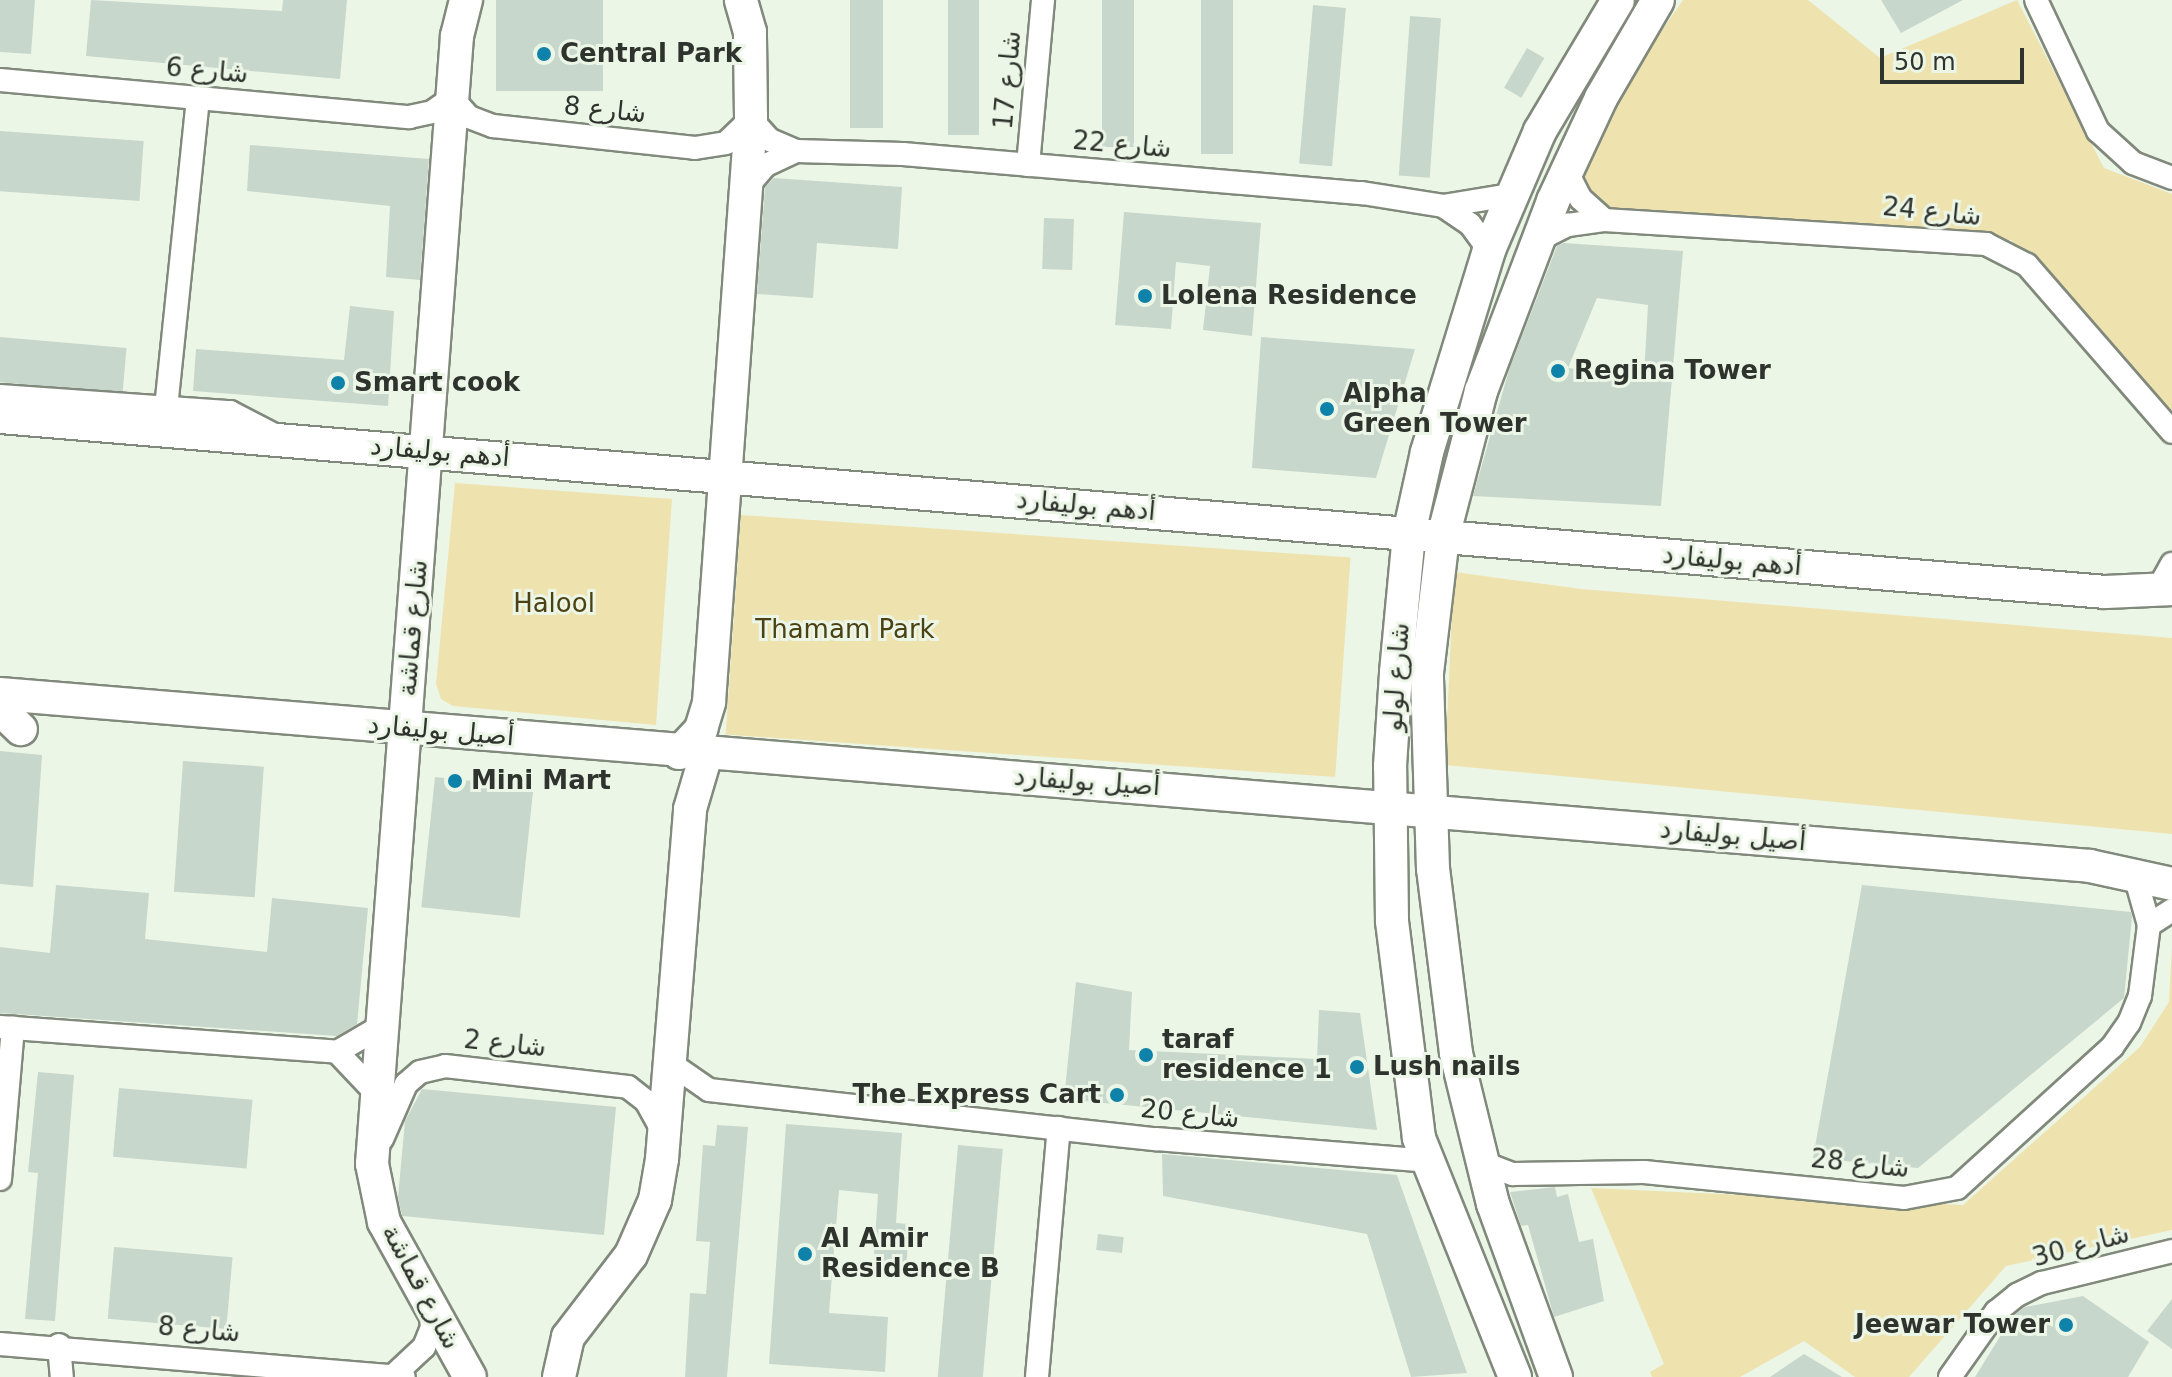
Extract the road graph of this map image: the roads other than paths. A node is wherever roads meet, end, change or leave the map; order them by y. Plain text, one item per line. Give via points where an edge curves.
1 (466, 0) edge
2 (741, 0) edge
3 (1043, 0) edge
4 (1618, 0) edge
5 (1658, 0) edge
6 (2036, 0) edge
7 (0, 80) edge
8 (452, 98) junction
9 (198, 99) junction
10 (409, 117) junction
11 (751, 119) junction
12 (448, 146) junction
13 (796, 151) junction
14 (1028, 165) junction
15 (1567, 172) junction
16 (2172, 178) edge
17 (745, 189) junction
18 (1511, 195) junction
19 (1443, 206) junction
20 (1604, 220) junction
21 (1536, 241) junction
22 (1489, 250) junction
23 (6, 403) edge
24 (166, 408) junction
25 (2172, 432) edge
26 (280, 438) junction
27 (426, 450) junction
28 (723, 477) junction
29 (1409, 534) junction
30 (1443, 537) junction
31 (2167, 581) edge
32 (0, 694) edge
33 (405, 728) junction
34 (692, 754) junction
35 (1109, 783) junction
36 (1391, 807) junction
37 (1081, 808) dead end
38 (1429, 810) junction
39 (2134, 872) junction
40 (2172, 884) edge
41 (2172, 910) edge
42 (2149, 925) junction
43 (6, 1027) edge
44 (380, 1027) junction
45 (337, 1052) junction
46 (670, 1063) junction
47 (709, 1090) junction
48 (375, 1092) junction
49 (665, 1125) junction
50 (1059, 1128) junction
51 (1427, 1161) junction
52 (1481, 1162) junction
53 (372, 1164) junction
54 (1513, 1174) junction
55 (0, 1179) edge
56 (1493, 1204) junction
57 (2172, 1251) edge
58 (430, 1305) junction
59 (0, 1344) edge
60 (59, 1345) junction
61 (182, 1367) edge
62 (1505, 1369) edge
63 (335, 1374) edge
64 (399, 1376) edge
65 (62, 1377) edge
66 (470, 1377) edge
67 (559, 1377) edge
68 (1037, 1377) edge
69 (1556, 1377) edge
70 (1950, 1377) edge

1 - 8 street, شارع قماشة
2 - 11 street via 750,32
3 - 14 street, شارع 17
4 - 18 street, شارع لولو via 1554,107
5 - 15 street, شارع لولو via 1601,98
6 - 16 street via 2098,131 2133,163
7 - 9 street, شارع 6
8 - 10 street, شارع 6 via 432,112
8 - 11 street, شارع 8 via 469,117 493,126 695,148 726,143
8 - 12 street, شارع قماشة
9 - 10 street, شارع 6
9 - 24 street
10 - 12 street
11 - 13 street, شارع 22 via 770,140
11 - 17 street
12 - 27 street, شارع قماشة
13 - 14 street, شارع 22
13 - 17 street via 766,165
14 - 19 street, شارع 22 via 1362,193
15 - 20 street via 1581,199
15 - 21 street, شارع لولو
17 - 28 street
18 - 19 street, شارع 22
18 - 22 street, شارع لولو
19 - 22 street, شارع 22 via 1470,224
20 - 21 street, شارع 24 via 1568,225
20 - 25 street, شارع 24 via 1889,234 1986,244 2008,252 2043,282
21 - 30 street, شارع لولو via 1477,403
22 - 29 street, شارع لولو via 1427,452
23 - 24 street
23 - 26 street, أدهم بوليفارد via 47,420
24 - 26 street via 245,416
26 - 27 street, أدهم بوليفارد
27 - 28 street, أدهم بوليفارد
27 - 33 street, شارع قماشة
28 - 29 street, أدهم بوليفارد
28 - 34 street via 709,702
29 - 30 street, أدهم بوليفارد
29 - 36 street, شارع لولو
30 - 31 street, أدهم بوليفارد via 2105,592
30 - 38 street, شارع لولو via 1427,673
32 - 33 street, أصيل بوليفارد
33 - 34 street, أصيل بوليفارد
33 - 44 street, شارع قماشة
34 - 35 street, أصيل بوليفارد
34 - 46 street
35 - 36 street, أصيل بوليفارد
35 - 37 street
36 - 38 street, أصيل بوليفارد
36 - 51 street, شارع لولو via 1397,975 1416,1080 1417,1126
38 - 39 street, أصيل بوليفارد
38 - 52 street, شارع لولو via 1449,1007
39 - 40 street, أصيل بوليفارد
39 - 42 street, شارع 28
41 - 42 street
42 - 54 street, شارع 28 via 2140,996 2112,1047 1972,1177 1940,1195 1904,1198 1644,1172
43 - 45 street
43 - 55 street
44 - 45 street
44 - 48 street, شارع قماشة
45 - 48 street
46 - 47 street, شارع 20
46 - 49 street
47 - 49 street
47 - 50 street, شارع 20
48 - 53 street, شارع قماشة
49 - 53 street, شارع 2 via 646,1101 621,1085 437,1066 412,1077 401,1091
49 - 67 street via 655,1200 641,1238 620,1273 575,1325
50 - 51 street, شارع 20
50 - 68 street
51 - 62 street, شارع لولو
52 - 54 street, شارع 28
52 - 56 street, شارع لولو
53 - 58 street, شارع قماشة via 384,1222
54 - 56 street
56 - 69 street, شارع لولو
57 - 70 street, شارع 30 via 2042,1283 2017,1295 1996,1312
58 - 64 street, شارع 8 via 432,1327 424,1347
58 - 66 street, شارع قماشة
59 - 60 street, شارع 8
60 - 61 street, شارع 8
60 - 65 street
61 - 63 street, شارع 8
63 - 64 street, شارع 8

